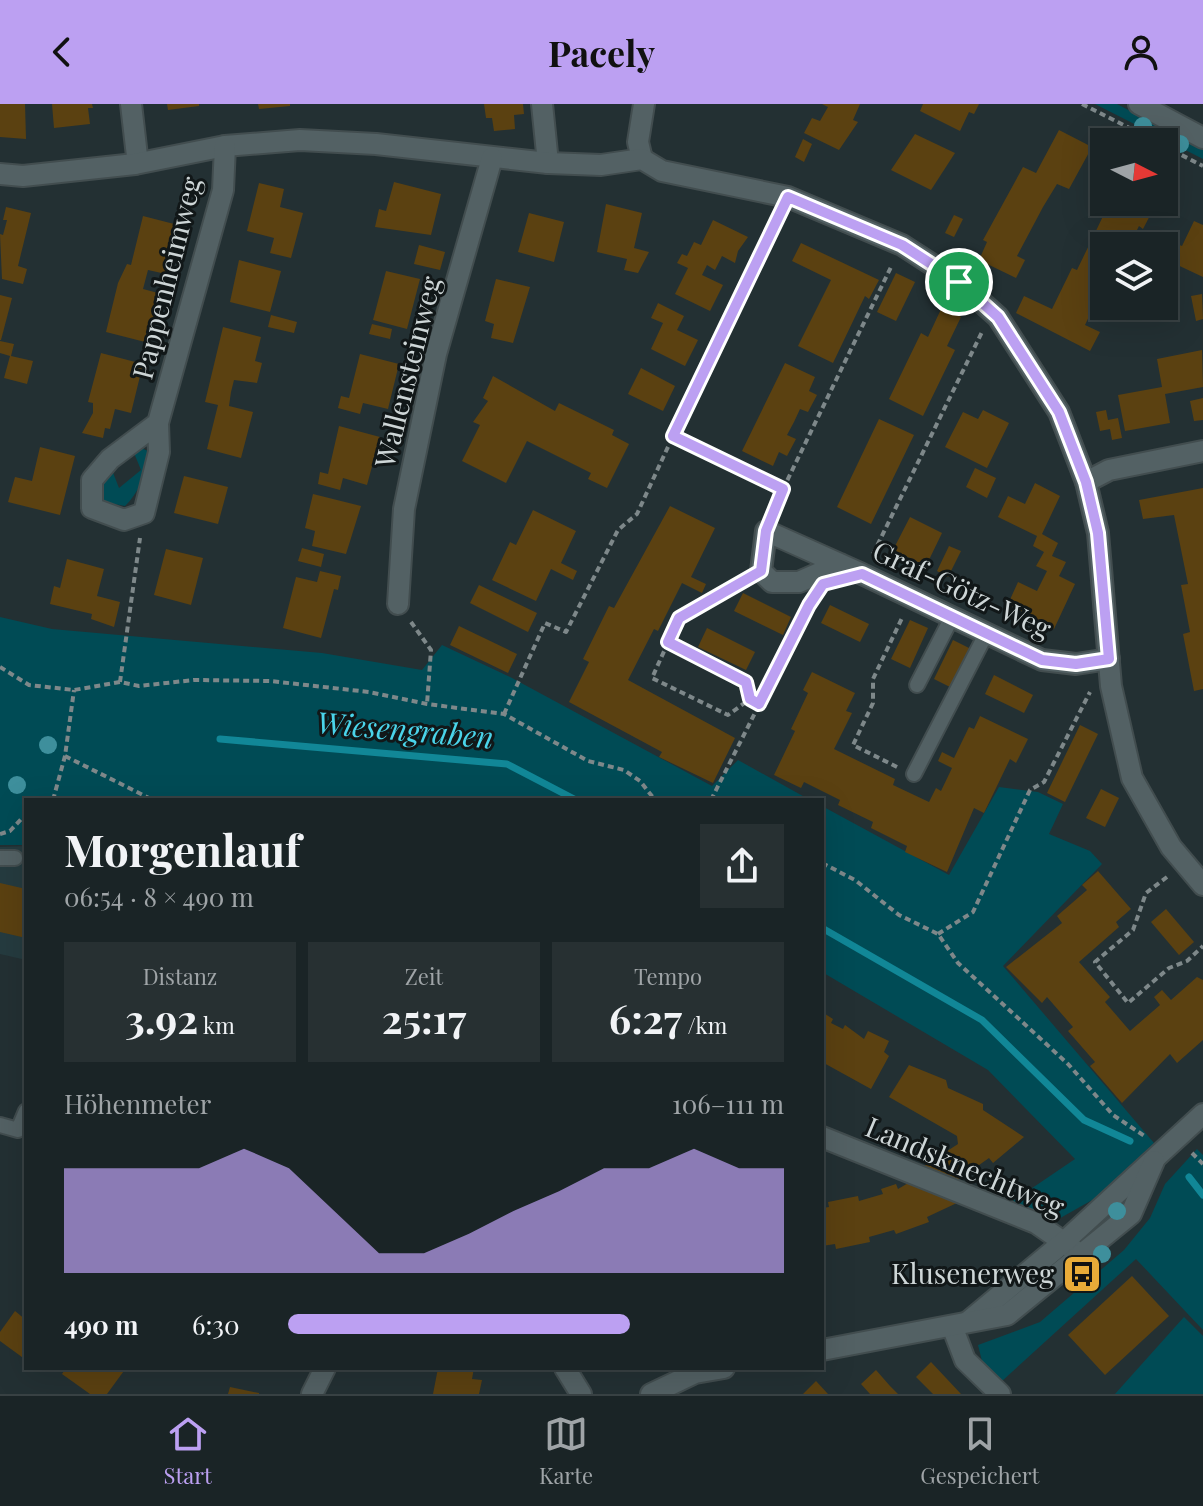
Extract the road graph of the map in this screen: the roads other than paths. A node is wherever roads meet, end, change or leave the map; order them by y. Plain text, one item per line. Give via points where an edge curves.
1 (131, 104) edge
2 (542, 104) edge
3 (644, 104) edge
4 (1139, 104) edge
5 (1203, 138) edge
6 (225, 146) junction
7 (492, 158) junction
8 (642, 159) junction
9 (548, 163) junction
10 (135, 164) junction
11 (0, 174) edge
12 (158, 423) junction
13 (1203, 451) edge
14 (1086, 482) junction
15 (840, 564) junction
16 (398, 604) road end
17 (952, 617) junction
18 (986, 634) junction
19 (1109, 659) junction
20 (917, 685) dead end
21 (914, 774) dead end
22 (1203, 885) edge
23 (24, 1116) edge
24 (1200, 1123) edge
25 (0, 1125) edge
26 (824, 1138) edge
27 (1154, 1161) junction
28 (1065, 1241) junction
29 (1081, 1256) junction
30 (961, 1324) junction
31 (824, 1350) edge
32 (324, 1370) edge
33 (566, 1370) edge
34 (694, 1371) edge
35 (312, 1394) edge
36 (581, 1394) edge
37 (651, 1394) edge
38 (1000, 1394) edge

1 - 10 street
2 - 9 street
3 - 8 street via 638,142
4 - 5 street
6 - 7 street via 300,140
6 - 10 street
6 - 12 street, Pappenheimweg via 223,190
7 - 9 street
7 - 16 street, Wallensteinweg via 429,385 404,509
8 - 9 street via 601,165
8 - 14 street via 662,171 788,197 902,245 959,282 998,317 1059,412
10 - 11 street
12 - 12 street, Pappenheimweg via 159,452 144,513 124,520 92,508 92,480 110,459
13 - 14 street via 1109,470
14 - 19 street via 1098,533
15 - 15 street, Graf-Götz-Weg via 766,531 761,571 772,582 799,582
15 - 17 street, Graf-Götz-Weg
17 - 18 street, Graf-Götz-Weg
17 - 20 lane
18 - 19 street, Graf-Götz-Weg via 1042,660 1076,664
18 - 21 lane
19 - 22 street via 1132,778 1171,847
23 - 25 lane via 18,1130
24 - 27 street
26 - 28 street, Landsknechtweg via 1036,1223
27 - 28 street
27 - 29 street via 1131,1214
28 - 29 street, Landsknechtweg
28 - 30 street
29 - 30 street via 1007,1315
30 - 31 street
30 - 38 street via 965,1360
32 - 35 street
33 - 36 street
34 - 37 street

